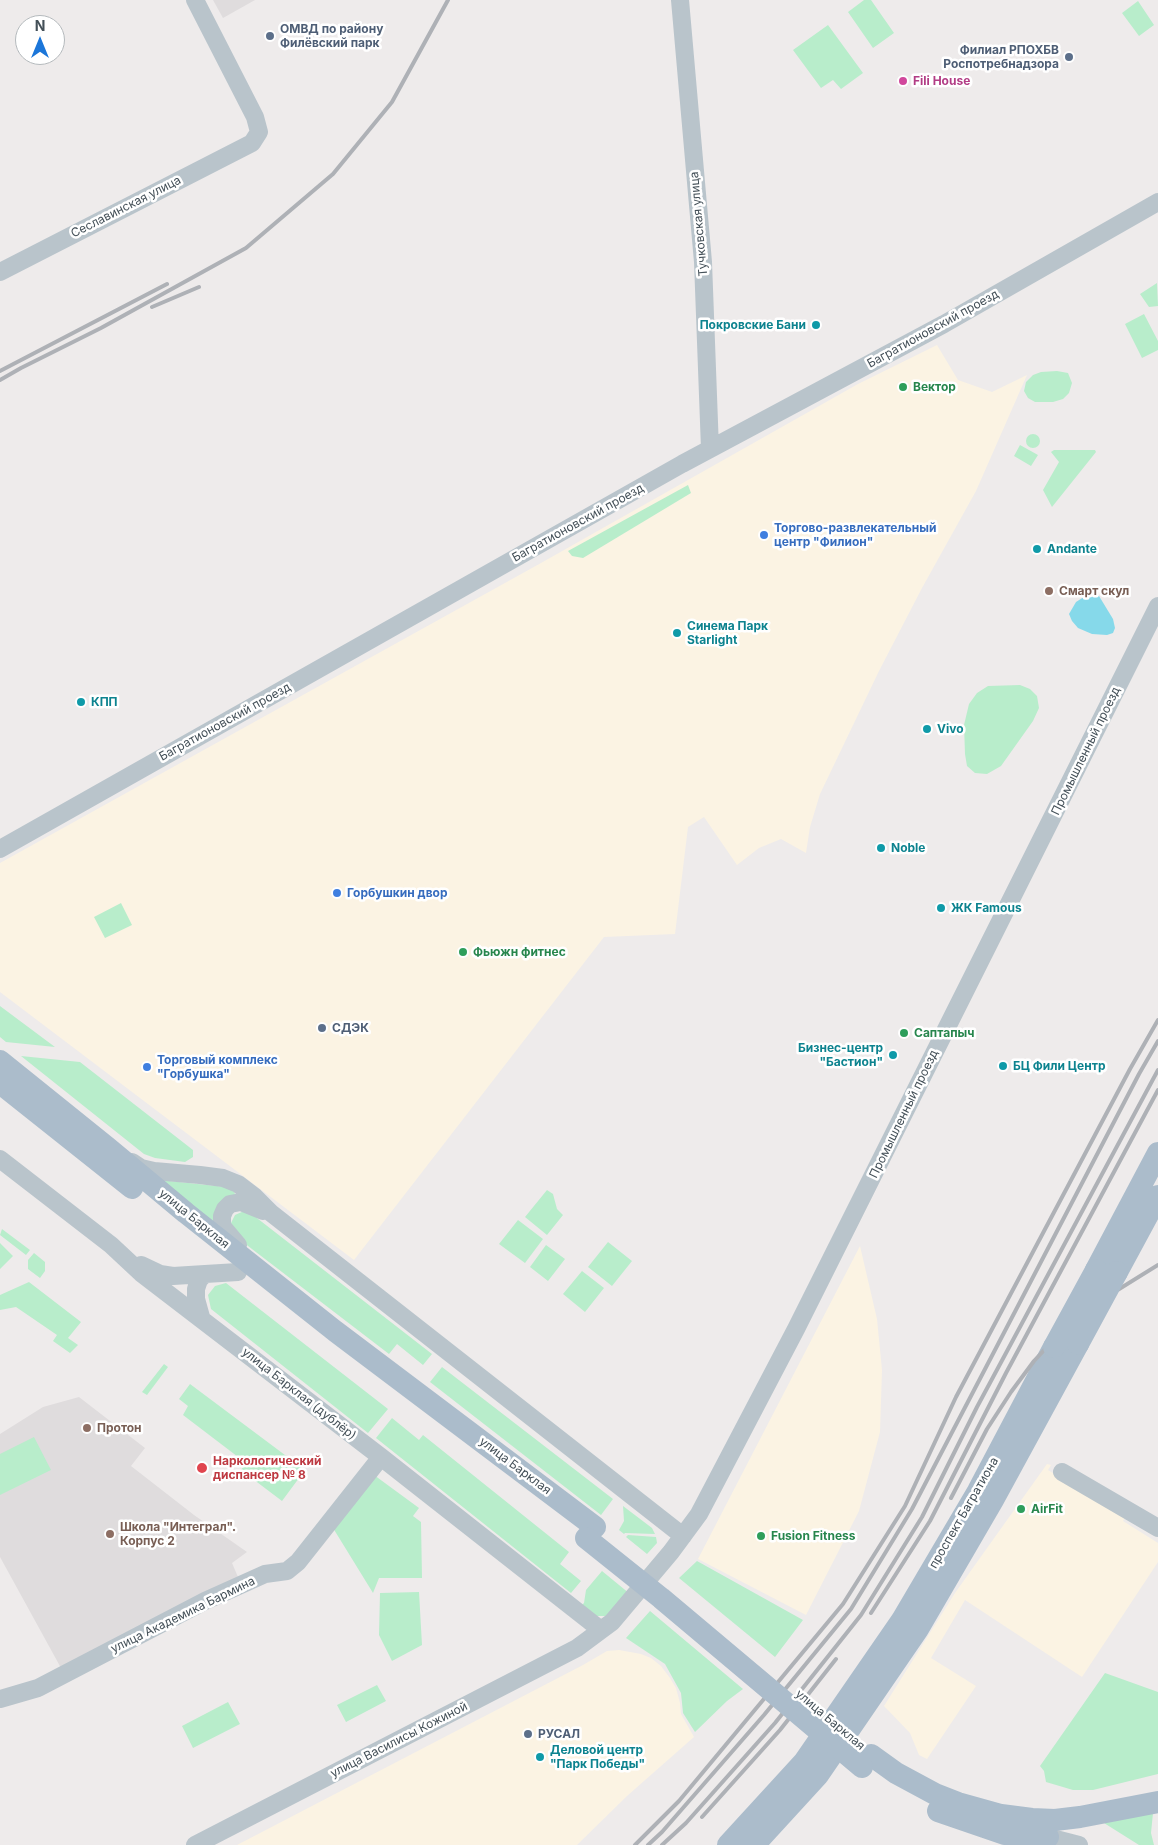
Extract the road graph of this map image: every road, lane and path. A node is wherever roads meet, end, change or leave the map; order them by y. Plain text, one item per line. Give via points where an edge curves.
1 (195, 0) edge
2 (680, 0) edge
3 (1158, 202) edge
4 (0, 272) edge
5 (710, 449) junction
6 (1158, 606) edge
7 (0, 849) edge
8 (0, 1061) edge
9 (0, 1083) edge
10 (108, 1148) junction
11 (1158, 1153) edge
12 (1, 1158) edge
13 (1158, 1196) edge
14 (270, 1213) junction
15 (111, 1245) junction
16 (1106, 1271) junction
17 (249, 1272) junction
18 (205, 1274) junction
19 (201, 1317) junction
20 (381, 1457) junction
21 (1062, 1472) dead end
22 (1158, 1528) edge
23 (683, 1536) junction
24 (601, 1630) junction
25 (0, 1698) edge
26 (867, 1761) junction
27 (1158, 1802) edge
28 (945, 1815) junction
29 (1001, 1815) junction
30 (1080, 1817) junction
31 (1043, 1841) edge
32 (195, 1845) edge
33 (728, 1845) edge
34 (754, 1845) edge
35 (985, 1845) edge
36 (1079, 1845) edge

1 - 4 street, Сеславинская улица via 255,117 259,132 252,144
2 - 5 street, Тучковская улица via 703,262
3 - 5 street, Багратионовский проезд via 944,324
5 - 7 street, Багратионовский проезд
6 - 23 street, Промышленный проезд via 800,1320 699,1514
8 - 10 main road, улица Барклая
9 - 17 main road, улица Барклая
10 - 14 street via 154,1172 222,1178 238,1184
10 - 17 main road, улица Барклая via 186,1213
11 - 16 main road, проспект Багратиона
12 - 15 street, улица Барклая (дублёр)
13 - 16 main road, проспект Багратиона
14 - 17 street via 237,1202 228,1207 222,1219 224,1230
14 - 23 street
15 - 18 street via 160,1274
15 - 19 street, улица Барклая (дублёр) via 141,1273
16 - 33 main road, проспект Багратиона, bridge via 1054,1347 978,1491 902,1620 804,1762
16 - 34 main road, проспект Багратиона, bridge via 1078,1344 918,1629 818,1775
17 - 18 street
17 - 26 main road, улица Барклая via 397,1379 591,1533 683,1598
18 - 19 street via 196,1289
19 - 20 street, улица Барклая (дублёр)
20 - 24 street, улица Барклая (дублёр)
20 - 25 street, улица Академика Бармина via 318,1538 287,1571 265,1574 205,1601 38,1688
21 - 22 street
23 - 24 street, Промышленный проезд via 622,1611
24 - 32 street, улица Василисы Кожиной via 577,1648
26 - 28 main road, улица Барклая via 905,1796
26 - 29 main road, улица Барклая via 935,1794
27 - 30 main road
28 - 31 main road, улица Барклая via 1005,1834
28 - 35 main road via 977,1833
29 - 30 main road via 1044,1820
29 - 31 street, улица Барклая
30 - 31 main road
31 - 36 street, улица Барклая

